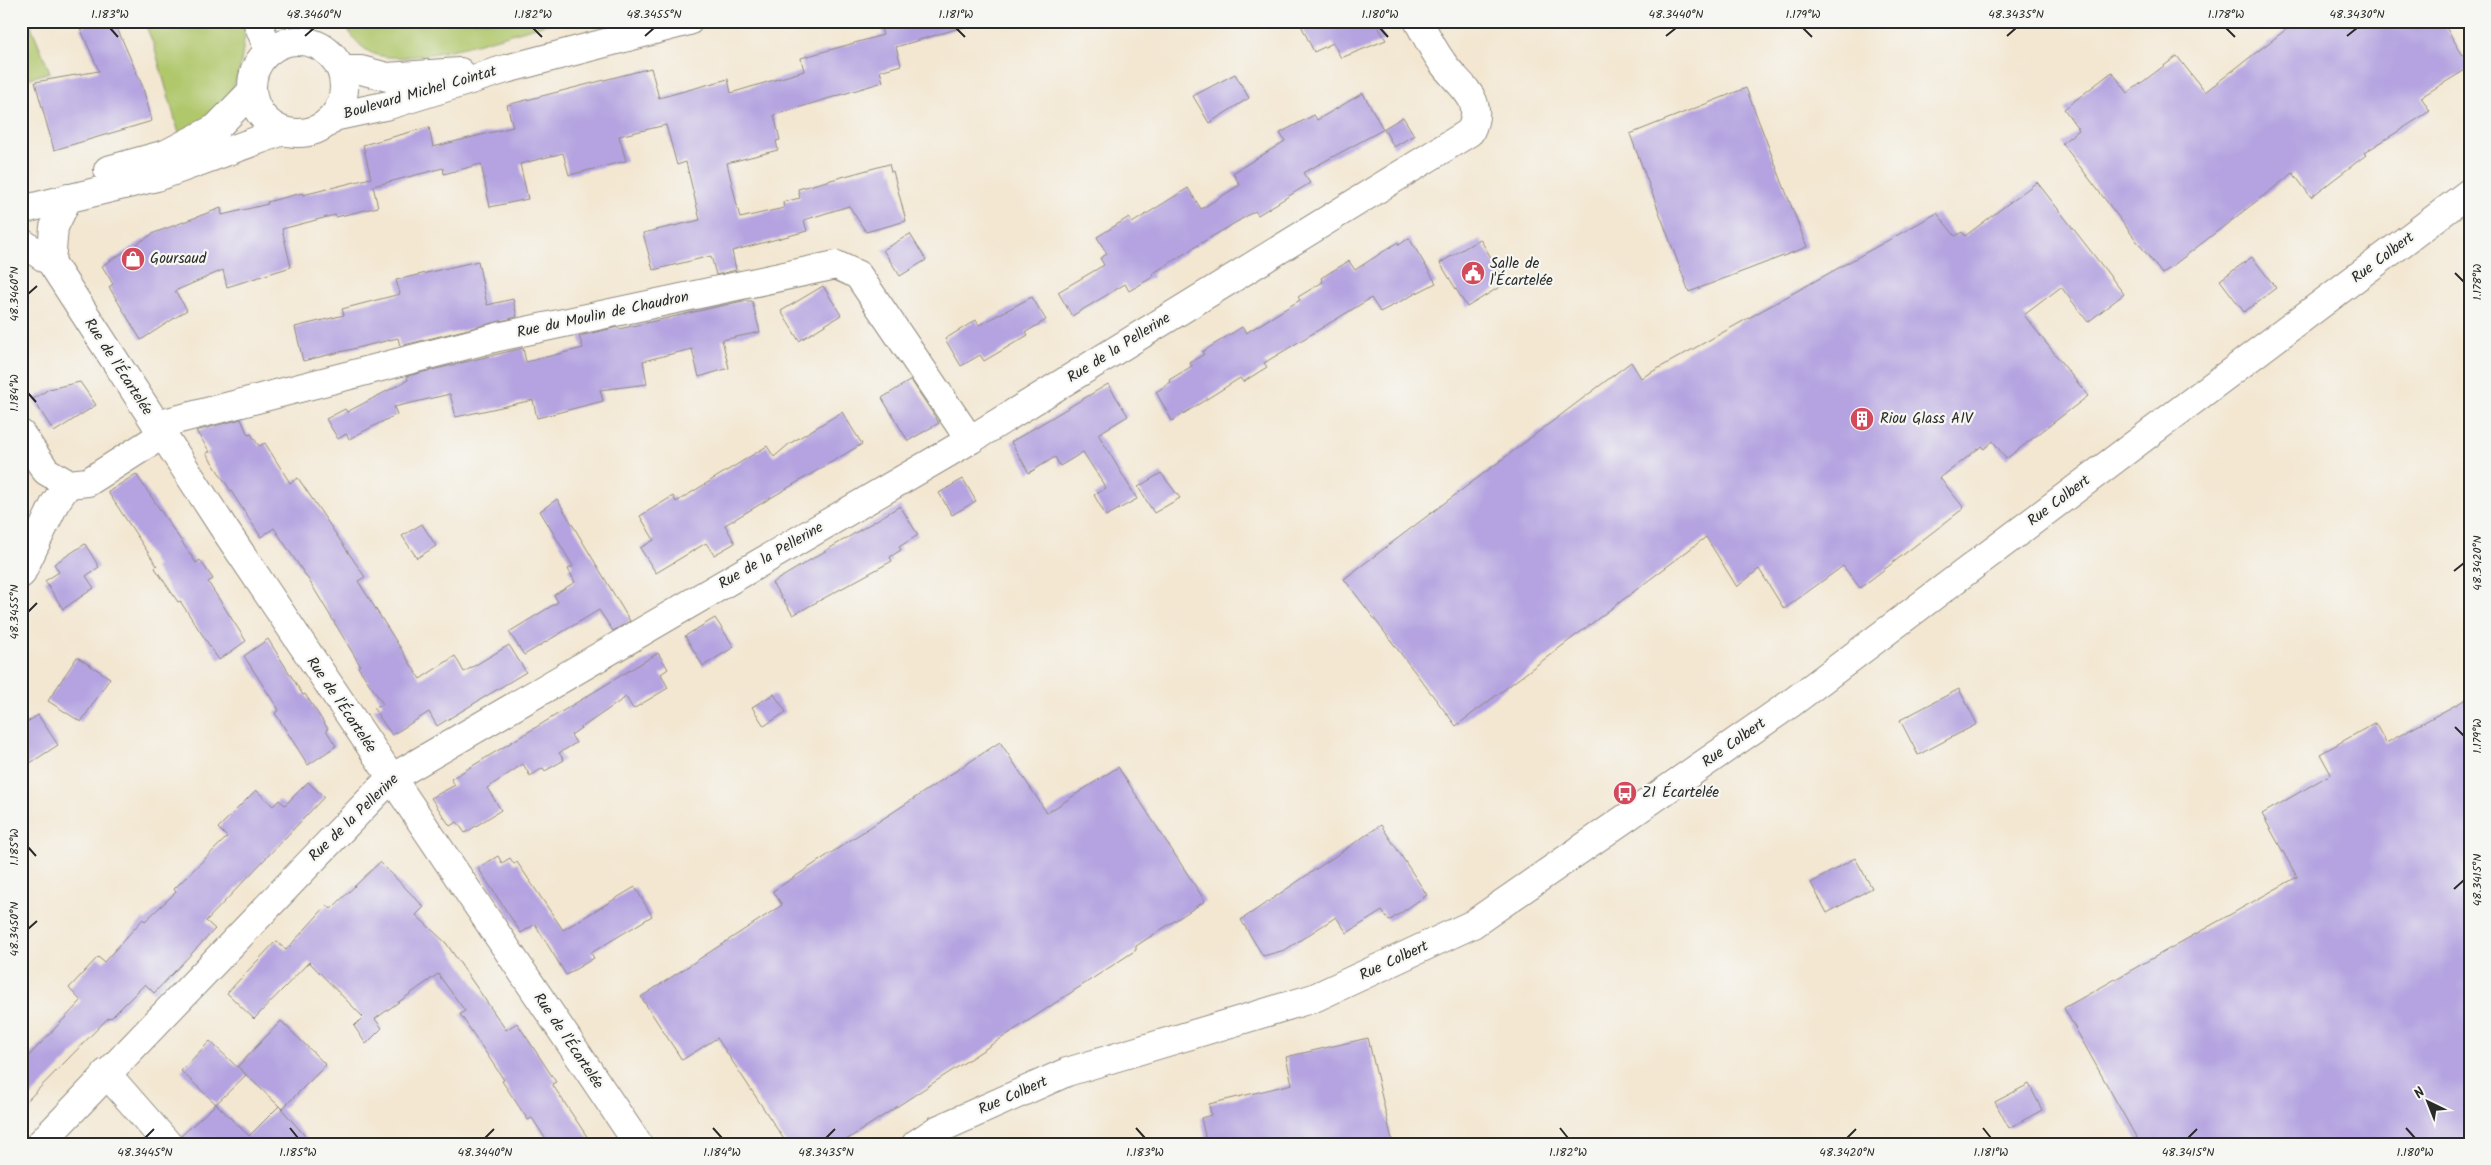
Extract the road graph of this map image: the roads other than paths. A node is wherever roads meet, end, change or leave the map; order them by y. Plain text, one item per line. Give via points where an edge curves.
1 (256, 21) edge
2 (689, 21) edge
3 (1418, 21) edge
4 (312, 32) edge
5 (269, 50) junction
6 (506, 69) junction
7 (342, 70) junction
8 (252, 91) junction
9 (333, 117) junction
10 (283, 131) junction
11 (2470, 192) edge
12 (21, 193) edge
13 (68, 198) junction
14 (21, 210) edge
15 (21, 242) edge
16 (51, 262) junction
17 (159, 430) junction
18 (21, 434) edge
19 (970, 440) junction
20 (68, 484) junction
21 (21, 574) edge
22 (390, 779) junction
23 (106, 1073) junction
24 (40, 1144) edge
25 (168, 1144) edge
26 (638, 1144) edge
27 (916, 1144) edge

1 - 5 street
2 - 6 street, Boulevard Michel Cointat
3 - 19 street, Rue de la Pellerine via 1442,62 1472,96 1476,119 1470,132
4 - 5 street
4 - 7 street
5 - 8 street via 256,68
6 - 7 street, Boulevard Michel Cointat via 387,77 361,70
6 - 9 street, Boulevard Michel Cointat via 389,105
7 - 9 street via 344,95
8 - 10 street via 261,115
8 - 12 street via 216,128 166,154
9 - 10 street via 310,132
10 - 13 street via 157,177
11 - 27 street, Rue Colbert via 1790,704 1473,924 1314,998 1067,1072 937,1130
13 - 14 street
13 - 16 street via 54,228
15 - 16 street, Rue de l'Écartelée
16 - 17 street, Rue de l'Écartelée
17 - 19 street, Rue du Moulin de Chaudron via 498,337 836,265 858,275
17 - 20 street, Rue du Moulin de Chaudron via 88,482
17 - 22 street, Rue de l'Écartelée
18 - 20 street via 46,471
19 - 22 street, Rue de la Pellerine
20 - 21 street via 55,503
22 - 23 street, Rue de la Pellerine
22 - 26 street, Rue de l'Écartelée
23 - 24 street, Rue de la Pellerine
23 - 25 street

